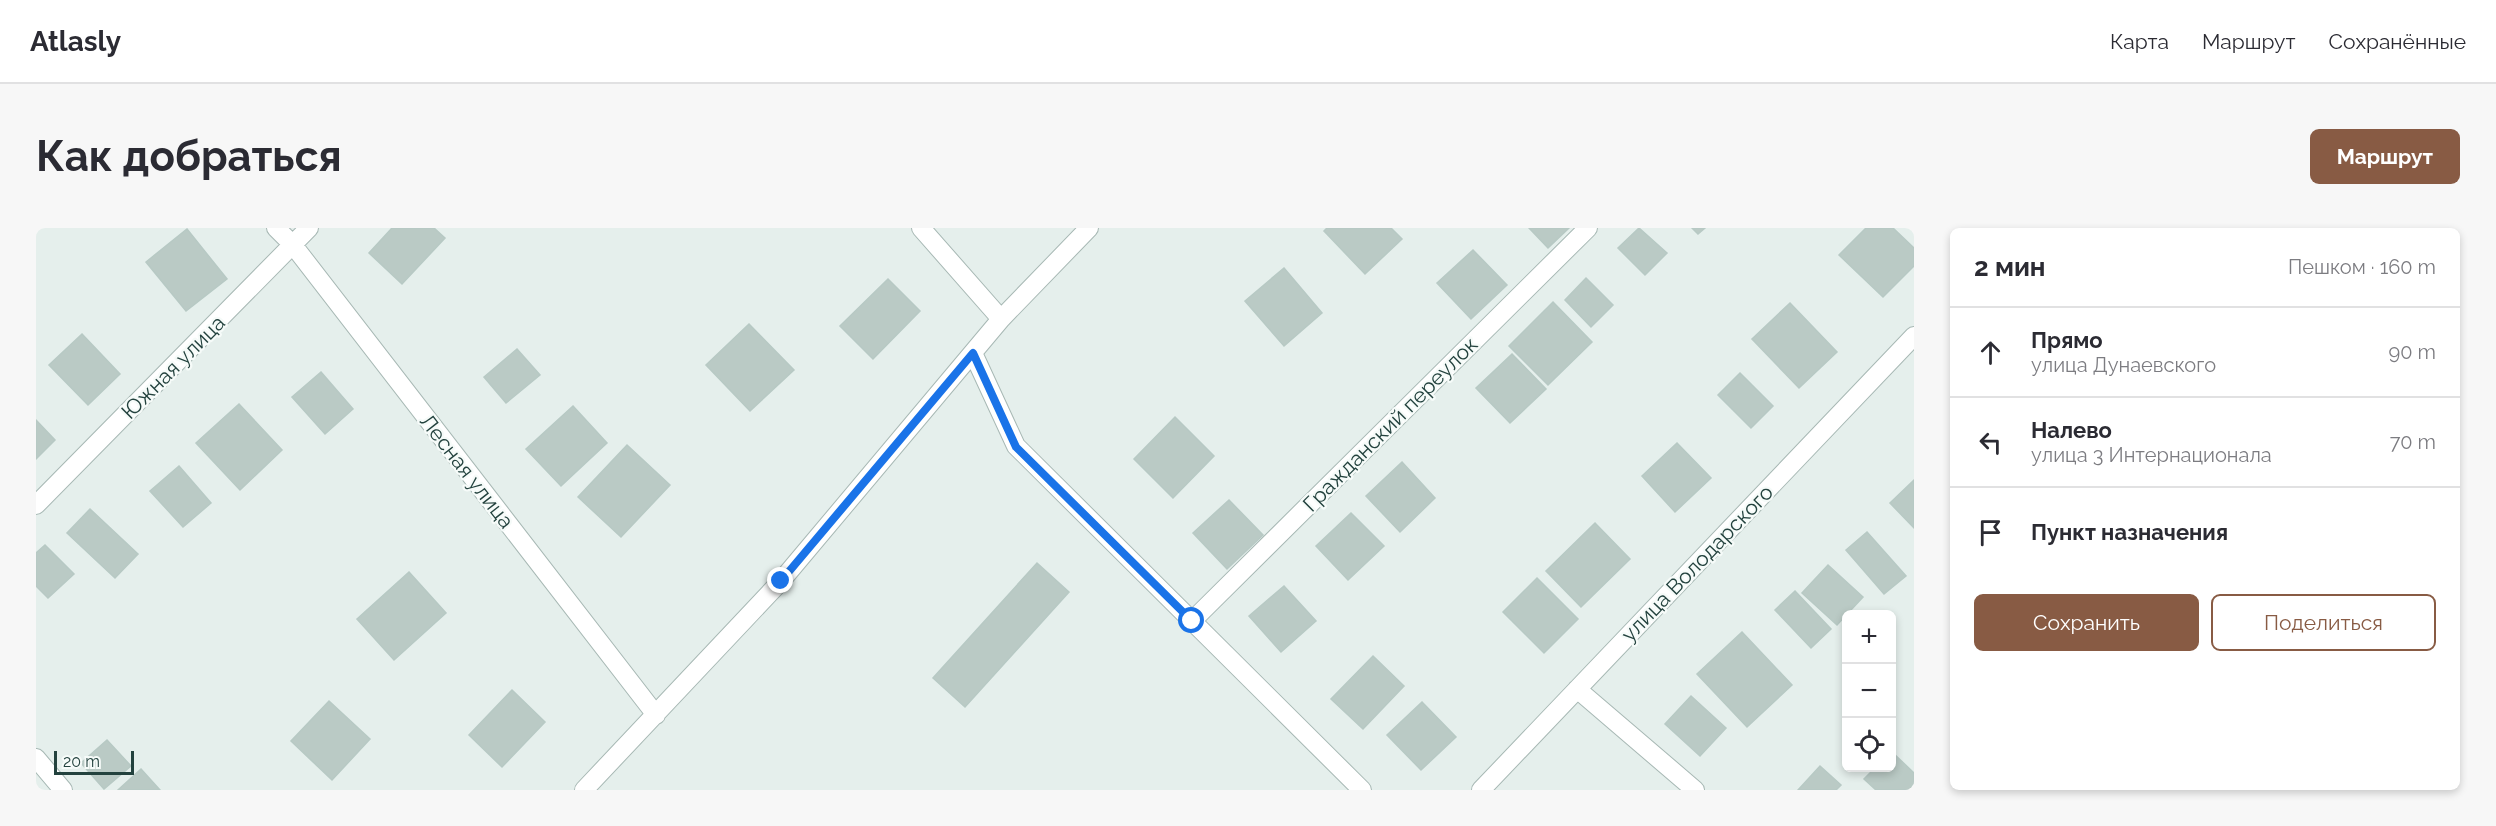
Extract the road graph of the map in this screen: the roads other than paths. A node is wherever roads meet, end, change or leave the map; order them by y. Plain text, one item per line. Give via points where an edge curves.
1 (276, 228) edge
2 (309, 228) edge
3 (921, 228) edge
4 (1089, 228) edge
5 (1588, 228) edge
6 (293, 245) junction
7 (1001, 319) junction
8 (1914, 336) edge
9 (973, 353) junction
10 (36, 505) edge
11 (1192, 621) junction
12 (1577, 688) junction
13 (656, 715) junction
14 (36, 758) edge
15 (63, 790) edge
16 (584, 790) edge
17 (1362, 790) edge
18 (1481, 790) edge
19 (1695, 790) edge

1 - 6 street, Лесная улица
2 - 6 street, Южная улица
3 - 7 street
4 - 7 street
5 - 11 street, Гражданский переулок
6 - 10 street, Южная улица
6 - 13 street, Лесная улица
7 - 9 street
8 - 12 street, улица Володарского
9 - 11 street via 1016,447
9 - 13 street via 781,581
11 - 17 street
12 - 18 street, улица Володарского
12 - 19 street
13 - 16 street
14 - 15 street

